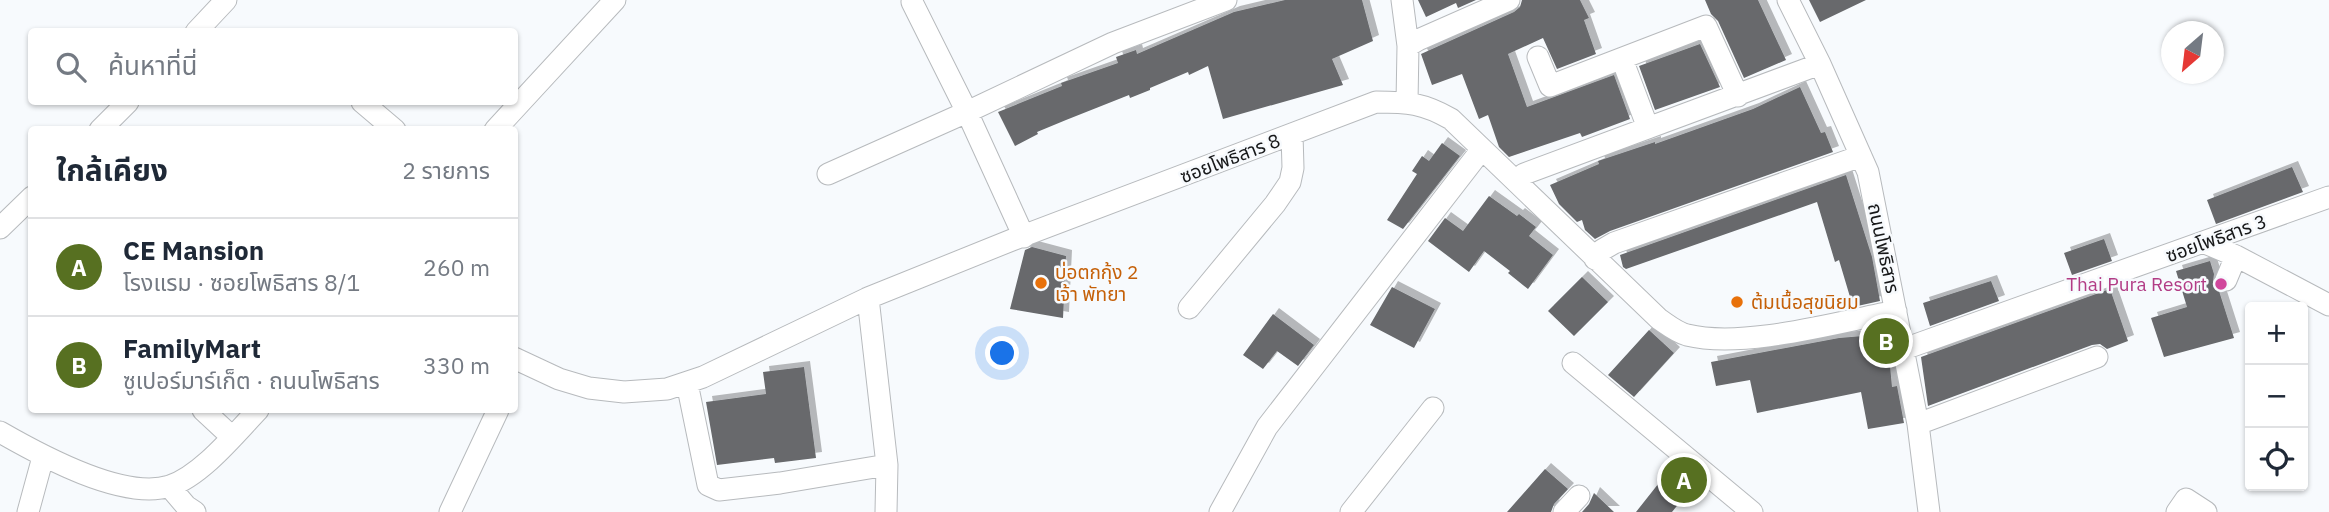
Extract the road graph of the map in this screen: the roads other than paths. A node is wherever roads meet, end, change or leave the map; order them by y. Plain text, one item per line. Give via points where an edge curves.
1 (226, 0) edge
2 (615, 0) edge
3 (1226, 0) edge
4 (1402, 0) edge
5 (1509, 0) edge
6 (1788, 0) edge
7 (912, 2) dead end
8 (200, 28) edge
9 (1408, 47) junction
10 (1538, 57) dead end
11 (1622, 60) junction
12 (1820, 64) junction
13 (1738, 96) junction
14 (1407, 102) junction
15 (125, 105) edge
16 (366, 105) edge
17 (967, 112) junction
18 (104, 126) edge
19 (390, 126) edge
20 (499, 126) edge
21 (1648, 128) junction
22 (1292, 134) junction
23 (1482, 149) junction
24 (1861, 156) junction
25 (828, 174) dead end
26 (1516, 181) junction
27 (2329, 197) edge
28 (28, 201) edge
29 (0, 228) edge
30 (1024, 237) junction
31 (2205, 243) junction
32 (2236, 256) junction
33 (1595, 259) junction
34 (2226, 280) dead end
35 (868, 298) junction
36 (2329, 305) edge
37 (1189, 308) dead end
38 (1896, 311) junction
39 (1905, 349) junction
40 (2097, 356) dead end
41 (1573, 363) dead end
42 (518, 365) edge
43 (687, 383) junction
44 (1433, 408) dead end
45 (206, 413) edge
46 (255, 413) edge
47 (497, 413) edge
48 (1918, 424) junction
49 (0, 432) edge
50 (232, 437) junction
51 (43, 457) junction
52 (887, 465) junction
53 (169, 486) junction
54 (27, 512) edge
55 (195, 512) edge
56 (450, 512) edge
57 (886, 512) edge
58 (1220, 512) edge
59 (1352, 512) edge
60 (1752, 512) edge
61 (1929, 512) edge
62 (2177, 512) edge
63 (2206, 512) edge

1 - 8 street
2 - 20 street
3 - 17 street via 1113,43
4 - 9 street
5 - 9 street
6 - 12 street, ถนนโพธิสาร
7 - 17 street
9 - 14 street
10 - 11 street via 1550,86
11 - 13 street via 1706,26
11 - 21 street
12 - 13 street
12 - 24 street, ถนนโพธิสาร
13 - 21 street
14 - 22 street, ซอยโพธิสาร 8 via 1376,102
14 - 23 street, ซอยโพธิสาร 8 via 1431,107 1451,119
15 - 18 street
16 - 19 street
17 - 25 street
17 - 30 street
21 - 26 street via 1524,174
22 - 30 street, ซอยโพธิสาร 8
22 - 37 street via 1290,182
23 - 26 street, ซอยโพธิสาร 8
23 - 58 street via 1267,427
24 - 33 street via 1614,243
24 - 38 street, ถนนโพธิสาร
26 - 33 street, ซอยโพธิสาร 8
27 - 31 street, ซอยโพธิสาร 3
28 - 29 street
30 - 35 street, ซอยโพธิสาร 8
31 - 32 street
31 - 39 street, ซอยโพธิสาร 3
32 - 34 street
32 - 36 street
33 - 38 street, ซอยโพธิสาร 8 via 1659,319 1686,334 1716,339 1778,335
35 - 43 street, ซอยโพธิสาร 8
35 - 52 street
38 - 39 street, ถนนโพธิสาร
39 - 48 street, ถนนโพธิสาร
40 - 48 street
41 - 60 street
42 - 43 street, ซอยโพธิสาร 8 via 589,388 624,393
43 - 52 street via 708,485 719,490
44 - 59 street
45 - 50 street
46 - 50 street
47 - 56 street
48 - 61 street, ถนนโพธิสาร
49 - 51 street
50 - 53 street via 196,471
51 - 53 street via 131,487
51 - 54 street
52 - 57 street
53 - 55 street
62 - 63 street via 2186,499

